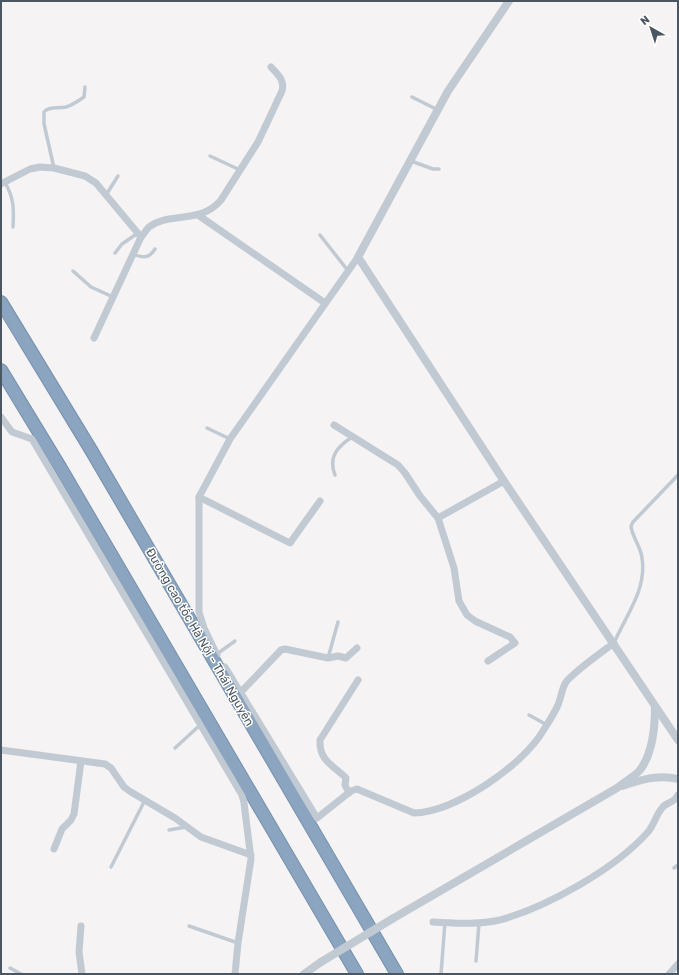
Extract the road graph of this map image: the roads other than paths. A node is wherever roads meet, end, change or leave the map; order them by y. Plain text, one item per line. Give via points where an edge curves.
1 (509, 1) edge
2 (271, 67) dead end
3 (85, 87) dead end
4 (412, 97) dead end
5 (438, 110) junction
6 (210, 156) dead end
7 (410, 161) junction
8 (54, 168) junction
9 (439, 169) dead end
10 (240, 170) junction
11 (118, 176) dead end
12 (3, 183) edge
13 (105, 196) junction
14 (198, 215) junction
15 (13, 227) dead end
16 (139, 235) junction
17 (320, 235) dead end
18 (155, 249) dead end
19 (115, 253) dead end
20 (133, 254) junction
21 (358, 257) junction
22 (73, 271) dead end
23 (349, 272) junction
24 (113, 297) junction
25 (1, 302) edge
26 (325, 303) junction
27 (94, 338) dead end
28 (1, 370) edge
29 (1, 417) edge
30 (334, 425) dead end
31 (207, 428) dead end
32 (352, 437) junction
33 (230, 439) junction
34 (334, 475) dead end
35 (678, 475) edge
36 (504, 481) junction
37 (200, 497) junction
38 (320, 501) dead end
39 (438, 518) junction
40 (338, 622) dead end
41 (235, 641) dead end
42 (614, 643) junction
43 (357, 648) dead end
44 (217, 654) junction
45 (328, 658) junction
46 (488, 661) dead end
47 (358, 680) dead end
48 (240, 692) junction
49 (655, 706) junction
50 (529, 715) dead end
51 (200, 725) junction
52 (547, 725) junction
53 (678, 740) edge
54 (175, 748) dead end
55 (1, 750) edge
56 (81, 761) junction
57 (678, 778) edge
58 (617, 788) junction
59 (350, 793) junction
60 (678, 795) edge
61 (145, 800) junction
62 (186, 827) junction
63 (169, 830) dead end
64 (54, 849) dead end
65 (250, 854) junction
66 (678, 865) edge
67 (111, 867) dead end
68 (674, 868) dead end
69 (433, 922) dead end
70 (444, 922) junction
71 (479, 922) junction
72 (81, 926) dead end
73 (189, 926) dead end
74 (238, 942) junction
75 (476, 961) dead end
76 (678, 964) edge
77 (10, 968) dead end
78 (21, 974) edge
79 (82, 974) edge
80 (234, 974) edge
81 (304, 974) edge
82 (357, 974) edge
83 (397, 974) edge
84 (441, 974) edge
85 (669, 974) edge

1 - 5 street
2 - 10 street via 284,85 258,142
3 - 8 lane via 84,97 73,104 44,112 44,124
4 - 5 lane
5 - 7 street
6 - 10 lane
7 - 9 lane
7 - 21 street
8 - 12 street via 30,169
8 - 13 street via 91,179
10 - 14 street via 215,207
11 - 13 lane
12 - 15 lane via 13,197
13 - 16 street
14 - 16 street via 158,222
14 - 26 street
16 - 19 lane via 122,244
16 - 20 street
17 - 23 lane
18 - 20 lane via 151,256 144,258
20 - 24 street
21 - 23 street
21 - 36 street
22 - 24 lane via 91,287
23 - 26 street
24 - 27 street
25 - 83 highway, Đường cao tốc Hà Nội - Thái Nguyên via 91,450
26 - 33 street
28 - 82 highway
29 - 51 street via 12,432 32,439
30 - 32 street
31 - 33 lane
32 - 34 lane via 335,450 332,461
32 - 39 street via 398,465
33 - 37 street
35 - 42 lane via 631,526 640,546 644,574 632,608
36 - 39 street
36 - 42 street
37 - 38 street via 290,543
37 - 44 street via 199,612
39 - 46 street via 454,568 459,601 467,615 510,637 515,643
40 - 45 lane
41 - 44 lane
42 - 49 street
42 - 52 street via 567,681
43 - 45 street via 348,657
44 - 48 street
45 - 48 street via 281,650
47 - 59 street via 320,740 319,749 322,756 346,778 345,785
48 - 59 street via 315,816 319,817
49 - 53 street
49 - 58 street via 654,733 644,763 639,771
50 - 52 lane
51 - 54 lane
51 - 65 street via 242,795
52 - 59 street via 530,747 494,780 475,792 437,809 414,813 365,791 358,789
55 - 56 street
56 - 61 street via 105,764 124,786
56 - 64 street via 74,814 62,829
57 - 58 street via 645,779
58 - 81 street, bridge via 392,918
60 - 71 street via 661,809 642,838 611,864 580,884 546,902 499,920
61 - 62 street
61 - 67 lane
62 - 63 lane
62 - 65 street via 200,837
65 - 74 street
66 - 68 lane
69 - 70 street
70 - 71 street
70 - 84 lane
71 - 75 lane
72 - 79 street via 79,952
73 - 74 lane
74 - 80 street
76 - 85 street
77 - 78 lane

